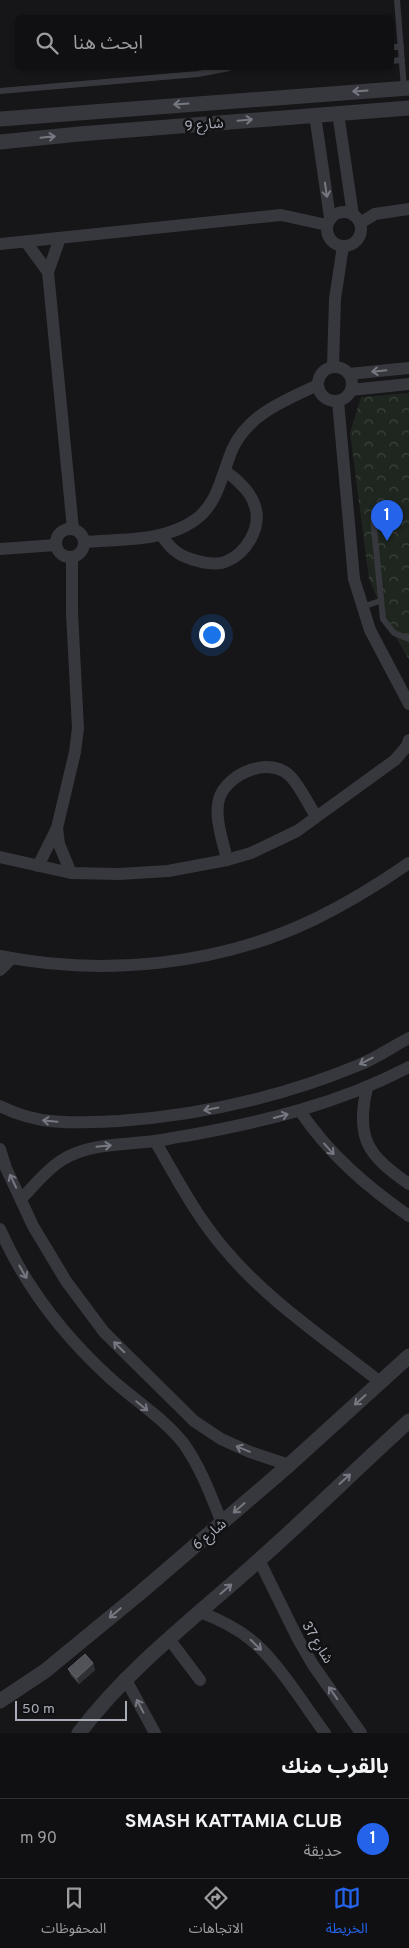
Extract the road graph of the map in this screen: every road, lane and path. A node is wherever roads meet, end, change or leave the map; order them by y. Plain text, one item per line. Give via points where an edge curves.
1 (397, 0) edge
2 (395, 20) edge
3 (394, 47) edge
4 (401, 47) junction
5 (394, 60) edge
6 (402, 60) junction
7 (218, 70) edge
8 (406, 88) edge
9 (0, 91) edge
10 (409, 108) edge
11 (78, 112) junction
12 (338, 113) junction
13 (315, 115) junction
14 (0, 119) edge
15 (79, 134) junction
16 (0, 142) edge
17 (409, 208) edge
18 (356, 219) junction
19 (328, 222) junction
20 (60, 238) junction
21 (26, 242) junction
22 (0, 244) edge
23 (343, 246) junction
24 (48, 272) junction
25 (333, 366) junction
26 (409, 368) edge
27 (349, 374) junction
28 (409, 384) edge
29 (318, 385) junction
30 (351, 390) junction
31 (338, 401) junction
32 (225, 471) junction
33 (373, 518) dead end
34 (73, 529) junction
35 (161, 536) junction
36 (84, 542) junction
37 (56, 546) junction
38 (0, 549) edge
39 (72, 557) junction
40 (380, 601) junction
41 (362, 607) junction
42 (409, 639) edge
43 (409, 704) edge
44 (409, 740) edge
45 (316, 816) junction
46 (57, 828) junction
47 (0, 857) edge
48 (227, 860) junction
49 (409, 863) edge
50 (38, 866) junction
51 (71, 873) junction
52 (6, 958) edge
53 (0, 970) edge
54 (409, 1038) edge
55 (409, 1067) edge
56 (367, 1088) junction
57 (0, 1106) edge
58 (300, 1111) junction
59 (155, 1141) junction
60 (0, 1149) edge
61 (409, 1184) edge
62 (21, 1199) junction
63 (409, 1216) edge
64 (0, 1229) edge
65 (409, 1356) edge
66 (380, 1382) junction
67 (409, 1421) edge
68 (289, 1465) junction
69 (222, 1523) junction
70 (259, 1560) junction
71 (200, 1612) junction
72 (170, 1639) junction
73 (125, 1678) junction
74 (200, 1680) dead end
75 (0, 1701) edge
76 (79, 1733) edge
77 (156, 1733) edge
78 (324, 1733) edge
79 (361, 1733) edge

1 - 2 lane
2 - 4 lane
3 - 4 lane
4 - 6 lane
5 - 6 lane
6 - 8 lane
7 - 9 lane
8 -> 11 street, شارع 9
10 - 12 street, شارع 9
11 - 14 street, شارع 9
11 - 15 street
12 - 13 street, شارع 9
12 - 18 street
15 -> 13 street, شارع 9
13 -> 19 street
16 -> 15 street, شارع 9
17 - 18 street
18 - 19 street via 345,212 337,213
18 - 23 street via 361,229 360,236 350,245
19 - 20 street via 281,215
19 - 23 street via 330,240
20 - 21 street
20 - 24 street
21 - 22 street
21 - 24 street
23 - 25 street via 335,299
24 - 34 street
25 - 27 street
25 - 29 street via 321,373
26 -> 27 street
27 - 30 street
28 - 30 street
29 - 31 street via 324,397
29 - 32 street via 281,401 244,430 232,449
30 - 31 street
31 - 41 street via 354,579
32 - 35 street via 209,506 196,519
32 - 35 street via 244,487 255,504 257,518 253,536 242,552 224,563 204,563 186,558
33 - 40 lane
34 - 36 street via 79,531
34 - 37 street via 60,532
35 - 36 street
36 - 39 street via 79,554
37 - 38 street
37 - 39 street via 59,552
39 - 46 street via 78,728
40 - 41 lane
40 - 42 lane via 383,619 394,633
41 - 43 street via 370,630
44 - 45 street via 395,760
45 - 48 street via 274,843
45 - 48 street via 290,776 275,767 258,767 239,776 224,787 219,800 217,818
46 - 50 street
46 - 51 street via 59,844
47 - 50 street
48 - 51 street via 168,871
49 - 52 street via 314,919 229,949 142,964 94,966
50 - 51 street
52 - 53 street
54 -> 57 street via 360,1064 313,1082 238,1104 188,1114 84,1123 45,1122
55 - 56 street
56 - 58 street
56 - 61 street via 362,1107 365,1140 372,1153 392,1173
59 -> 58 street via 269,1120
58 -> 63 street via 340,1161 366,1185
62 -> 59 street via 62,1160 95,1146
59 - 66 street via 195,1211 237,1263 283,1307
62 -> 60 street
68 -> 62 street via 221,1439 194,1421 104,1332 66,1281
64 -> 69 street via 38,1298 78,1346 183,1443 197,1466
65 - 66 street, شارع 6
66 -> 68 street, شارع 6
70 -> 67 street
68 -> 69 street, شارع 6
69 -> 75 street, شارع 6 via 45,1671
71 -> 70 street
79 -> 70 street, شارع 37 via 298,1639
71 - 72 street
71 -> 78 street via 252,1640 268,1656
72 - 73 street
72 - 74 street
73 - 76 street
77 -> 73 street

